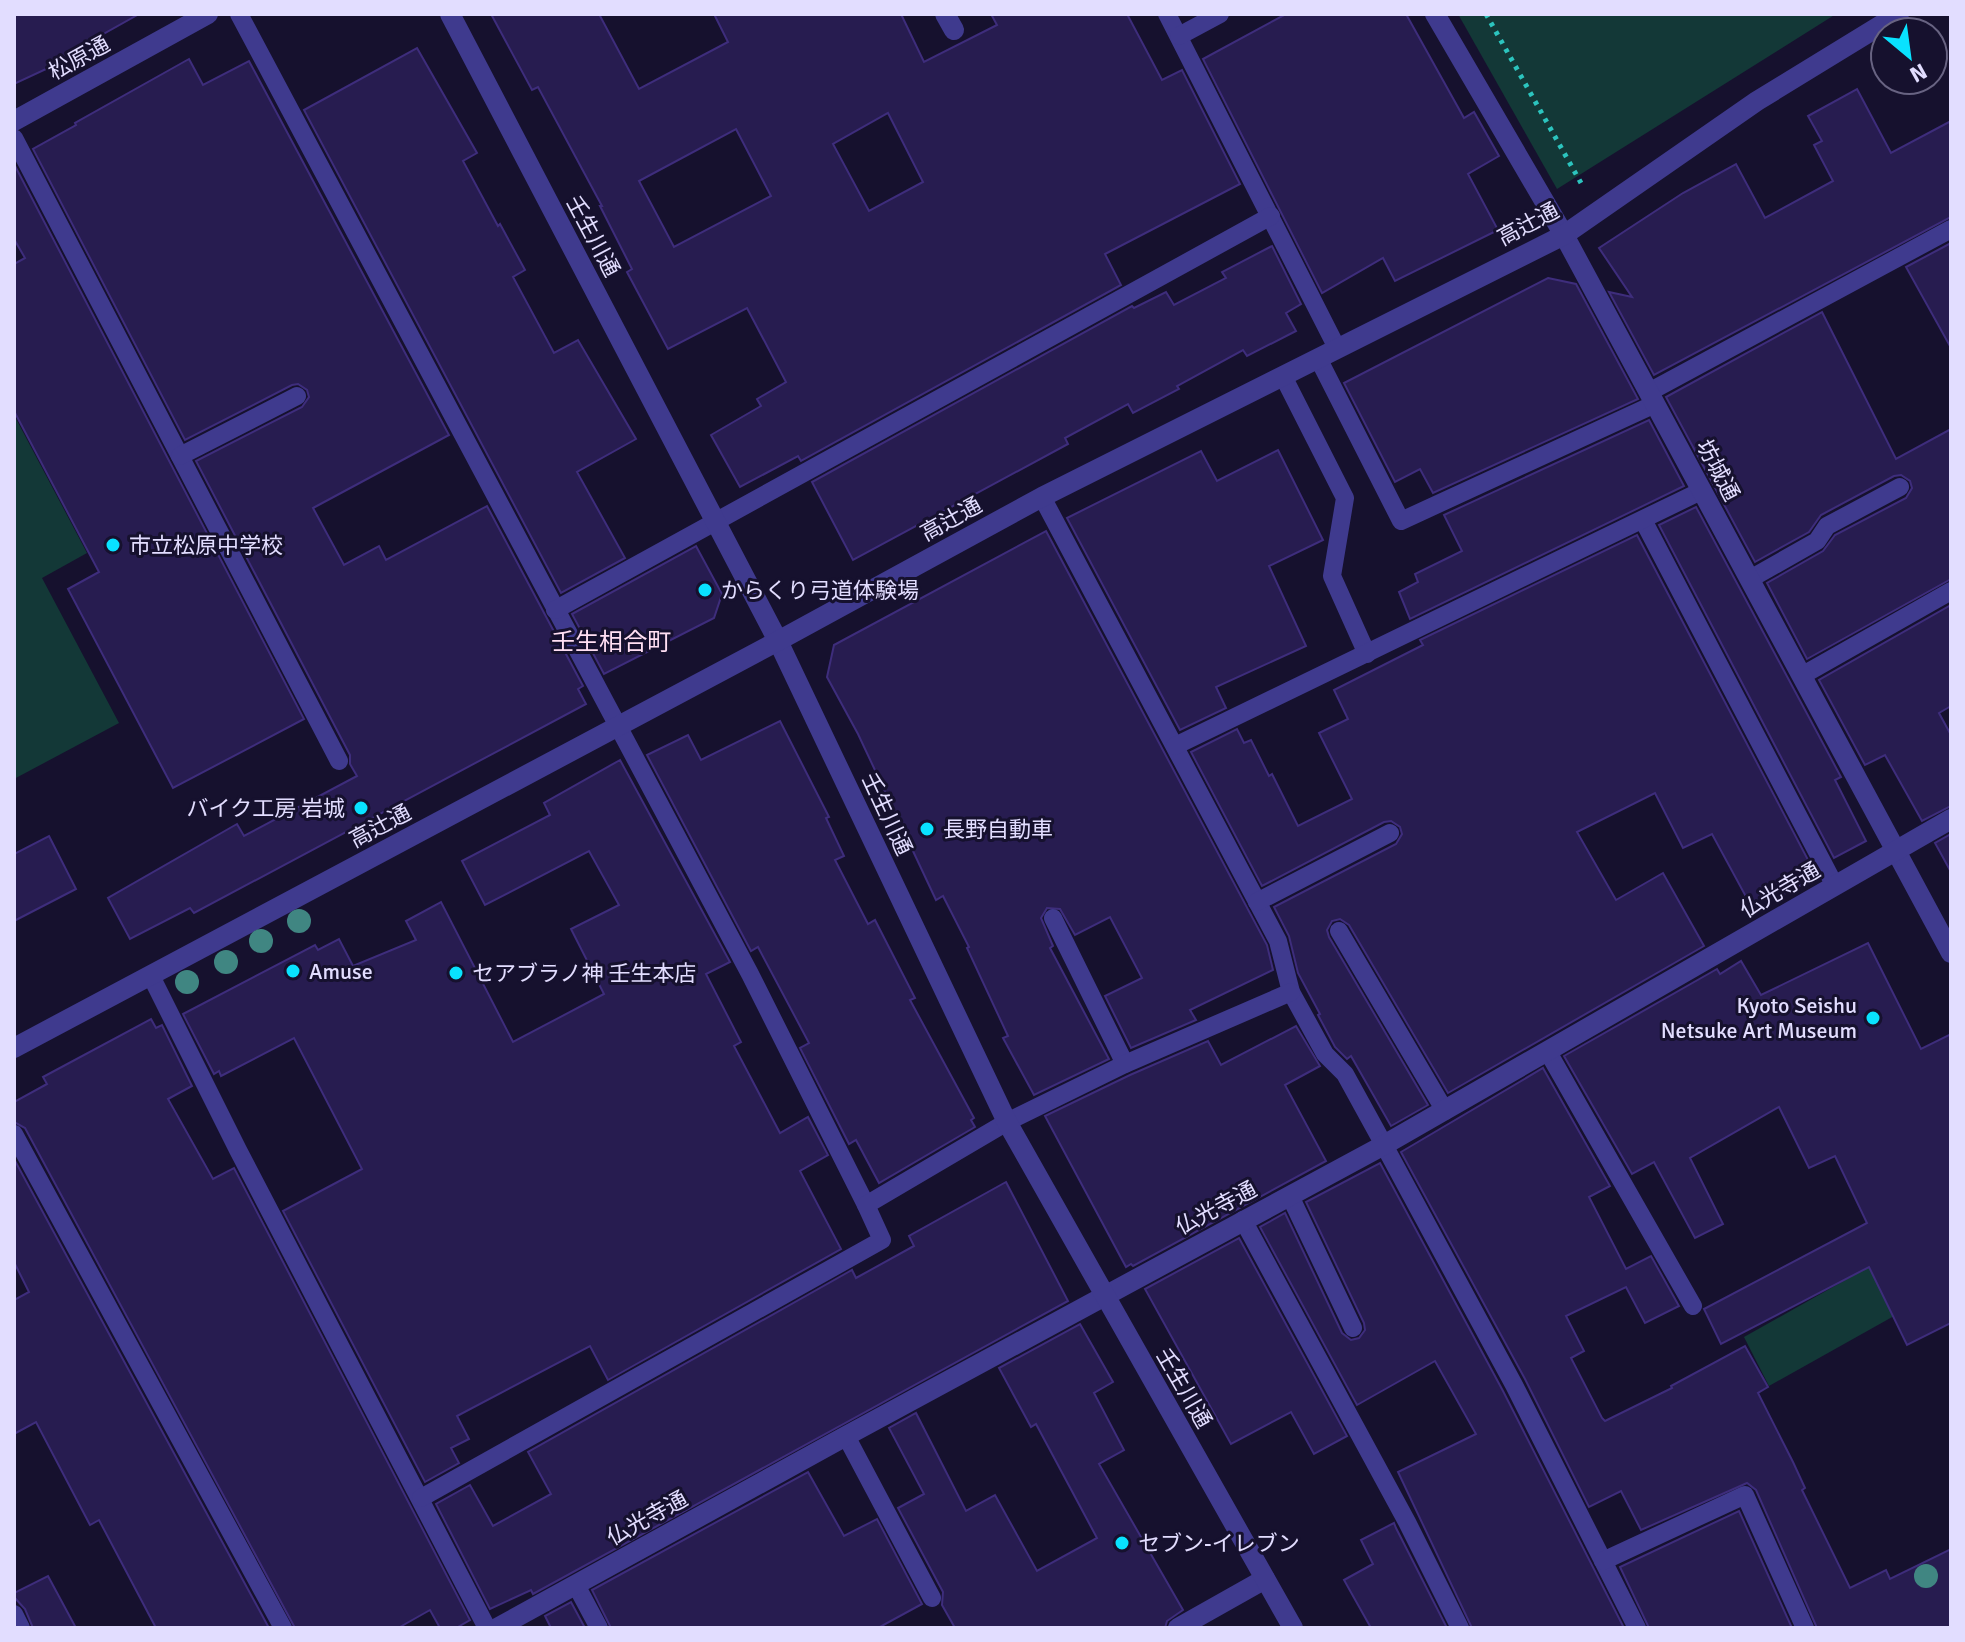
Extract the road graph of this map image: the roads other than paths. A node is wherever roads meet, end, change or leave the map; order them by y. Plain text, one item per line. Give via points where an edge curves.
1 (208, 14) edge
2 (239, 14) edge
3 (450, 14) edge
4 (1167, 14) edge
5 (1220, 14) edge
6 (1435, 14) edge
7 (1899, 14) edge
8 (1179, 36) junction
9 (14, 121) edge
10 (14, 138) edge
11 (1271, 216) junction
12 (1951, 229) edge
13 (1564, 235) junction
14 (1337, 348) junction
15 (1318, 358) junction
16 (1283, 376) junction
17 (297, 396) dead end
18 (1652, 398) junction
19 (180, 456) junction
20 (1900, 487) dead end
21 (1701, 491) junction
22 (1042, 497) junction
23 (1643, 520) junction
24 (716, 522) junction
25 (1750, 579) junction
26 (1951, 591) edge
27 (555, 610) junction
28 (778, 641) junction
29 (1367, 654) junction
30 (1803, 675) junction
31 (616, 726) junction
32 (1175, 746) junction
33 (339, 761) dead end
34 (1951, 819) edge
35 (1390, 833) dead end
36 (1897, 849) junction
37 (1835, 886) junction
38 (1257, 902) junction
39 (1053, 918) dead end
40 (1339, 931) dead end
41 (1951, 953) edge
42 (151, 976) junction
43 (1291, 992) junction
44 (14, 1048) edge
45 (1548, 1052) junction
46 (1125, 1064) junction
47 (1445, 1111) junction
48 (1007, 1122) junction
49 (14, 1134) edge
50 (1384, 1145) junction
51 (1290, 1196) junction
52 (866, 1205) junction
53 (1243, 1220) junction
54 (1104, 1296) junction
55 (1693, 1306) dead end
56 (1353, 1328) dead end
57 (846, 1436) junction
58 (421, 1498) junction
59 (1603, 1561) junction
60 (1265, 1579) junction
61 (576, 1585) junction
62 (932, 1598) dead end
63 (14, 1614) edge
64 (21, 1628) edge
65 (283, 1628) edge
66 (487, 1628) edge
67 (497, 1628) edge
68 (599, 1628) edge
69 (1178, 1628) edge
70 (1293, 1628) edge
71 (1460, 1628) edge
72 (1637, 1628) edge
73 (1805, 1628) edge

1 - 9 street, 松原通
2 - 27 lane
3 - 24 street, 壬生川通
4 - 8 lane
5 - 8 lane
6 - 13 street, 坊城通
7 - 13 street, 高辻通 via 1757,101
8 - 11 lane
10 - 19 lane
11 - 14 lane
11 - 24 lane
12 - 18 lane
13 - 14 street, 高辻通
13 - 18 street, 坊城通
14 - 15 street, 高辻通
15 - 16 street, 高辻通
15 - 18 lane via 1401,521
16 - 22 street, 高辻通
16 - 29 lane via 1345,498 1332,576
17 - 19 lane
18 - 21 street, 坊城通
19 - 33 lane
20 - 25 lane via 1827,526 1817,541
21 - 23 lane
21 - 25 street, 坊城通
22 - 28 street, 高辻通
22 - 32 lane
23 - 29 lane
23 - 37 lane
24 - 27 lane
24 - 28 street, 壬生川通
25 - 30 street, 坊城通
26 - 30 lane
27 - 31 lane
28 - 31 street, 高辻通
28 - 48 street, 壬生川通
29 - 32 lane
30 - 36 street, 坊城通
31 - 42 street, 高辻通
31 - 52 lane via 750,974
32 - 38 lane
34 - 36 street, 仏光寺通
35 - 38 lane
36 - 37 street, 仏光寺通
36 - 41 street, 坊城通
37 - 45 street, 仏光寺通
38 - 43 lane via 1278,941
39 - 46 lane
40 - 47 lane
42 - 44 street, 高辻通
42 - 58 lane
43 - 46 lane
43 - 50 lane
45 - 47 street, 仏光寺通
45 - 55 lane
46 - 48 lane
47 - 50 street, 仏光寺通
48 - 52 lane
48 - 54 street, 壬生川通
49 - 65 lane
50 - 51 street, 仏光寺通
50 - 59 lane
51 - 53 street, 仏光寺通
51 - 56 lane
52 - 58 lane via 882,1240
53 - 54 street, 仏光寺通
53 - 71 lane
54 - 57 street, 仏光寺通
54 - 60 street, 壬生川通
57 - 61 street, 仏光寺通
57 - 62 lane
58 - 66 lane
59 - 72 lane
59 - 73 lane via 1745,1495
60 - 69 street
60 - 70 street, 壬生川通
61 - 67 street, 仏光寺通
61 - 68 lane
63 - 64 lane

